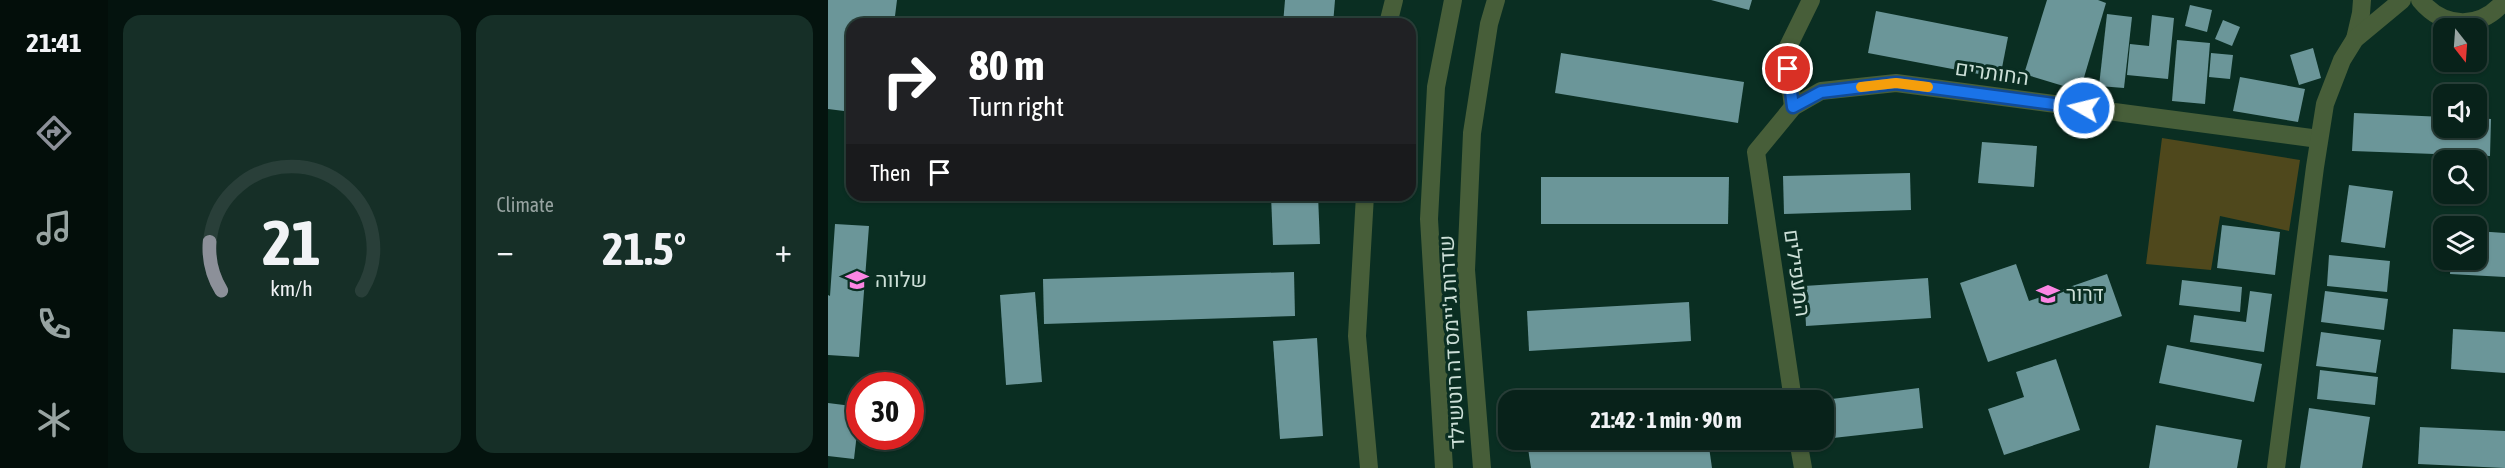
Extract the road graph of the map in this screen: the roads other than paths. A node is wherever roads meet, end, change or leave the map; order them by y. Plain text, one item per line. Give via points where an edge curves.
1 (1394, 0) edge
2 (1453, 0) edge
3 (1496, 0) edge
4 (1811, 0) edge
5 (2362, 0) edge
6 (2402, 0) edge
7 (2420, 0) edge
8 (2505, 0) edge
9 (2487, 17) junction
10 (1390, 18) edge
11 (2505, 23) edge
12 (2355, 39) junction
13 (1793, 107) junction
14 (2319, 140) junction
15 (1756, 152) joint
16 (1365, 201) edge
17 (1792, 390) edge
18 (1800, 450) edge
19 (1369, 468) edge
20 (1444, 468) edge
21 (1482, 468) edge
22 (1803, 468) edge
23 (2276, 468) edge

1 - 10 street
2 - 20 street, שדרות ג'יימס דה רוטשילד via 1436,87 1429,219
3 - 21 street, שדרות ג'יימס דה רוטשילד via 1472,133 1466,270
4 - 13 street via 1786,51
5 - 12 street
6 - 12 street
7 - 9 street via 2444,20 2466,23
8 - 9 street
9 - 11 street
12 - 14 street via 2342,60 2325,104
13 - 14 street, החותרים via 1821,92 1896,83
13 - 15 street, החותרים
14 - 23 street
15 - 17 street, המעפילים
16 - 19 street via 1357,336
18 - 22 street

